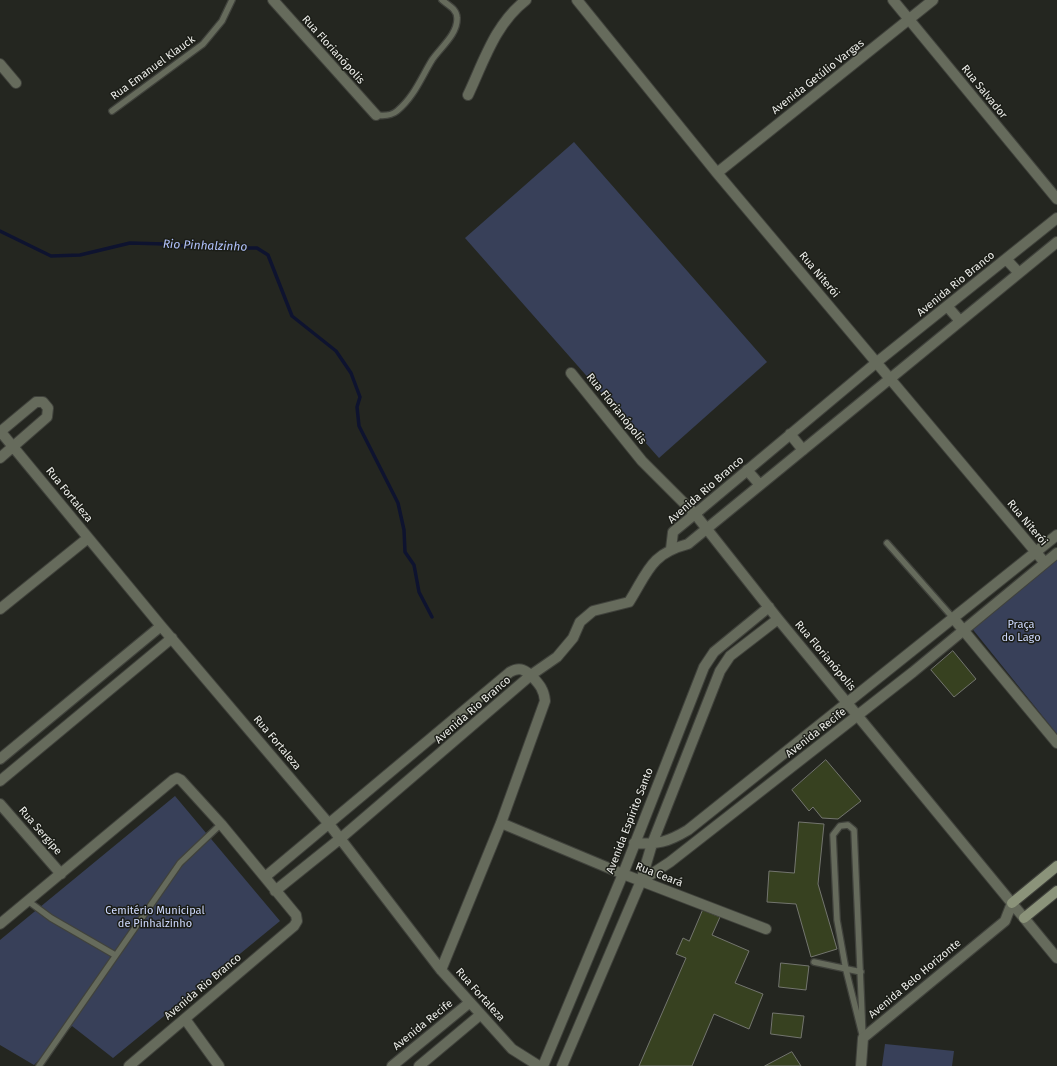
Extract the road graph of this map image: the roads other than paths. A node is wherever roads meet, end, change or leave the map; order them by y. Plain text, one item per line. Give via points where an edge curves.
1 (232, 0) edge
2 (273, 0) edge
3 (442, 0) edge
4 (526, 0) edge
5 (577, 0) edge
6 (893, 0) edge
7 (933, 0) edge
8 (910, 20) junction
9 (0, 64) edge
10 (16, 83) dead end
11 (468, 95) dead end
12 (112, 111) dead end
13 (376, 116) joint
14 (717, 173) junction
15 (1057, 199) edge
16 (1057, 218) edge
17 (1057, 242) edge
18 (1006, 259) junction
19 (1019, 273) junction
20 (948, 306) junction
21 (960, 321) junction
22 (877, 362) junction
23 (571, 373) dead end
24 (890, 378) junction
25 (0, 432) edge
26 (790, 434) junction
27 (13, 447) junction
28 (803, 450) junction
29 (0, 458) edge
30 (747, 470) junction
31 (760, 485) junction
32 (695, 514) junction
33 (707, 529) junction
34 (1057, 535) edge
35 (88, 538) junction
36 (887, 543) dead end
37 (671, 549) junction
38 (1036, 552) junction
39 (1057, 554) edge
40 (1045, 563) junction
41 (769, 607) junction
42 (0, 609) edge
43 (778, 619) junction
44 (954, 619) junction
45 (161, 626) junction
46 (963, 630) junction
47 (172, 638) junction
48 (904, 659) junction
49 (913, 672) junction
50 (531, 675) junction
51 (92, 683) junction
52 (103, 695) junction
53 (848, 703) junction
54 (858, 715) junction
55 (51, 717) junction
56 (62, 730) junction
57 (430, 738) junction
58 (1057, 743) edge
59 (442, 752) junction
60 (782, 756) junction
61 (0, 759) edge
62 (790, 768) junction
63 (384, 777) junction
64 (0, 781) edge
65 (396, 792) junction
66 (0, 804) edge
67 (501, 823) junction
68 (221, 824) junction
69 (329, 824) junction
70 (341, 838) junction
71 (634, 844) junction
72 (652, 844) junction
73 (1057, 866) edge
74 (61, 874) junction
75 (623, 874) junction
76 (265, 878) junction
77 (641, 881) junction
78 (275, 891) junction
79 (1057, 891) edge
80 (28, 901) junction
81 (1012, 903) junction
82 (1024, 918) junction
83 (1005, 921) junction
84 (0, 924) edge
85 (766, 929) dead end
86 (115, 955) junction
87 (1057, 958) edge
88 (588, 959) junction
89 (814, 962) dead end
90 (604, 966) junction
91 (441, 970) junction
92 (846, 970) junction
93 (861, 972) junction
94 (469, 1002) junction
95 (480, 1015) junction
96 (185, 1019) junction
97 (863, 1038) junction
98 (39, 1066) edge
99 (128, 1066) edge
100 (219, 1066) edge
101 (392, 1066) edge
102 (418, 1066) edge
103 (539, 1066) edge
104 (543, 1066) edge
105 (562, 1066) edge
106 (861, 1066) edge

1 - 12 lane, Rua Emanuel Klauck via 222,21 203,44
2 - 13 street, Rua Florianópolis
3 - 13 lane via 455,10 457,17 450,37 432,60 409,99 396,112
4 - 11 street via 514,9 498,30
5 - 14 street, Rua Niterói
6 - 8 street, Rua Salvador
7 - 8 street, Avenida Getúlio Vargas
8 - 14 street, Avenida Getúlio Vargas
8 - 15 street, Rua Salvador
9 - 10 street
14 - 22 street, Rua Niterói
16 - 18 street, Avenida Rio Branco
17 - 19 street
18 - 19 street
18 - 20 street, Avenida Rio Branco
19 - 21 street
20 - 21 street
20 - 22 street, Avenida Rio Branco
21 - 24 street
22 - 24 street, Rua Niterói
22 - 26 street, Avenida Rio Branco
23 - 32 street, Rua Florianópolis via 642,462
24 - 28 street
24 - 38 street, Rua Niterói
25 - 27 street, Rua Fortaleza
25 - 27 street via 36,402 43,402 48,408 48,417
26 - 28 street
26 - 30 street, Avenida Rio Branco
27 - 29 street
27 - 35 street, Rua Fortaleza
28 - 31 street
30 - 31 street
30 - 32 street, Avenida Rio Branco
31 - 33 street
32 - 33 street, Rua Florianópolis
32 - 37 street, Avenida Rio Branco via 673,532
33 - 37 street via 688,544
33 - 41 street, Rua Florianópolis
34 - 38 street, Avenida Recife
35 - 42 street
35 - 45 street, Rua Fortaleza
36 - 44 lane
37 - 50 street via 653,563 629,602 593,611 580,622 573,638 557,658
38 - 40 street, Rua Niterói
38 - 44 street, Avenida Recife
39 - 40 street, Avenida Recife
40 - 46 street, Avenida Recife
41 - 43 street, Rua Florianópolis
41 - 71 street, Avenida Espírito Santo via 714,652 704,667
43 - 53 street, Rua Florianópolis
43 - 72 street via 730,656 720,671
44 - 46 street
44 - 48 street, Avenida Recife
45 - 47 street, Rua Fortaleza
45 - 51 street
46 - 49 street, Avenida Recife
46 - 58 street
47 - 52 street
47 - 69 street, Rua Fortaleza
48 - 49 street
48 - 53 street, Avenida Recife
49 - 54 street, Avenida Recife
50 - 57 street, Avenida Rio Branco via 523,669 516,668
50 - 59 street, Avenida Rio Branco
50 - 67 street via 542,686 545,701
51 - 52 street
51 - 55 street
52 - 56 street
53 - 54 street, Rua Florianópolis
53 - 60 street, Avenida Recife
54 - 62 street, Avenida Recife
54 - 81 street, Rua Florianópolis
55 - 56 street
55 - 61 street
56 - 64 street
57 - 59 street
57 - 63 street, Avenida Rio Branco
59 - 65 street, Avenida Rio Branco
60 - 62 street
60 - 72 street, Avenida Recife via 688,830 670,840
62 - 77 street, Avenida Recife via 670,862
63 - 65 street
63 - 69 street, Avenida Rio Branco
65 - 70 street, Avenida Rio Branco
66 - 74 street, Rua Sergipe
67 - 75 street, Rua Ceará
67 - 91 street
68 - 74 street via 177,778
68 - 76 street
68 - 86 lane via 180,863
69 - 70 street, Rua Fortaleza
69 - 76 street, Avenida Rio Branco
70 - 78 street, Avenida Rio Branco
70 - 91 street, Rua Fortaleza
71 - 72 street, Avenida Recife
71 - 75 street, Avenida Espírito Santo
72 - 77 street
73 - 81 street, Avenida Belo Horizonte
74 - 80 street
75 - 77 street, Rua Ceará
75 - 88 street, Avenida Espírito Santo
76 - 78 street
77 - 85 street, Rua Ceará
77 - 90 street
78 - 96 street, Avenida Rio Branco via 296,915 297,921 294,926
79 - 82 street
80 - 84 street
80 - 86 lane via 51,918
81 - 82 street, Rua Florianópolis
81 - 83 street, Avenida Belo Horizonte
82 - 83 street
82 - 87 street, Rua Florianópolis
83 - 97 street, Avenida Belo Horizonte
86 - 98 lane
88 - 90 street
88 - 104 street, Avenida Espírito Santo
89 - 92 lane
90 - 105 street
91 - 94 street, Rua Fortaleza
92 - 93 lane
92 - 93 lane via 837,920 833,835 840,826 848,825 854,830
92 - 97 lane
93 - 97 lane
94 - 95 street, Rua Fortaleza
94 - 101 street, Avenida Recife
95 - 102 street
95 - 103 street, Rua Fortaleza via 512,1049
96 - 99 street, Avenida Rio Branco
96 - 100 street
97 - 106 street

